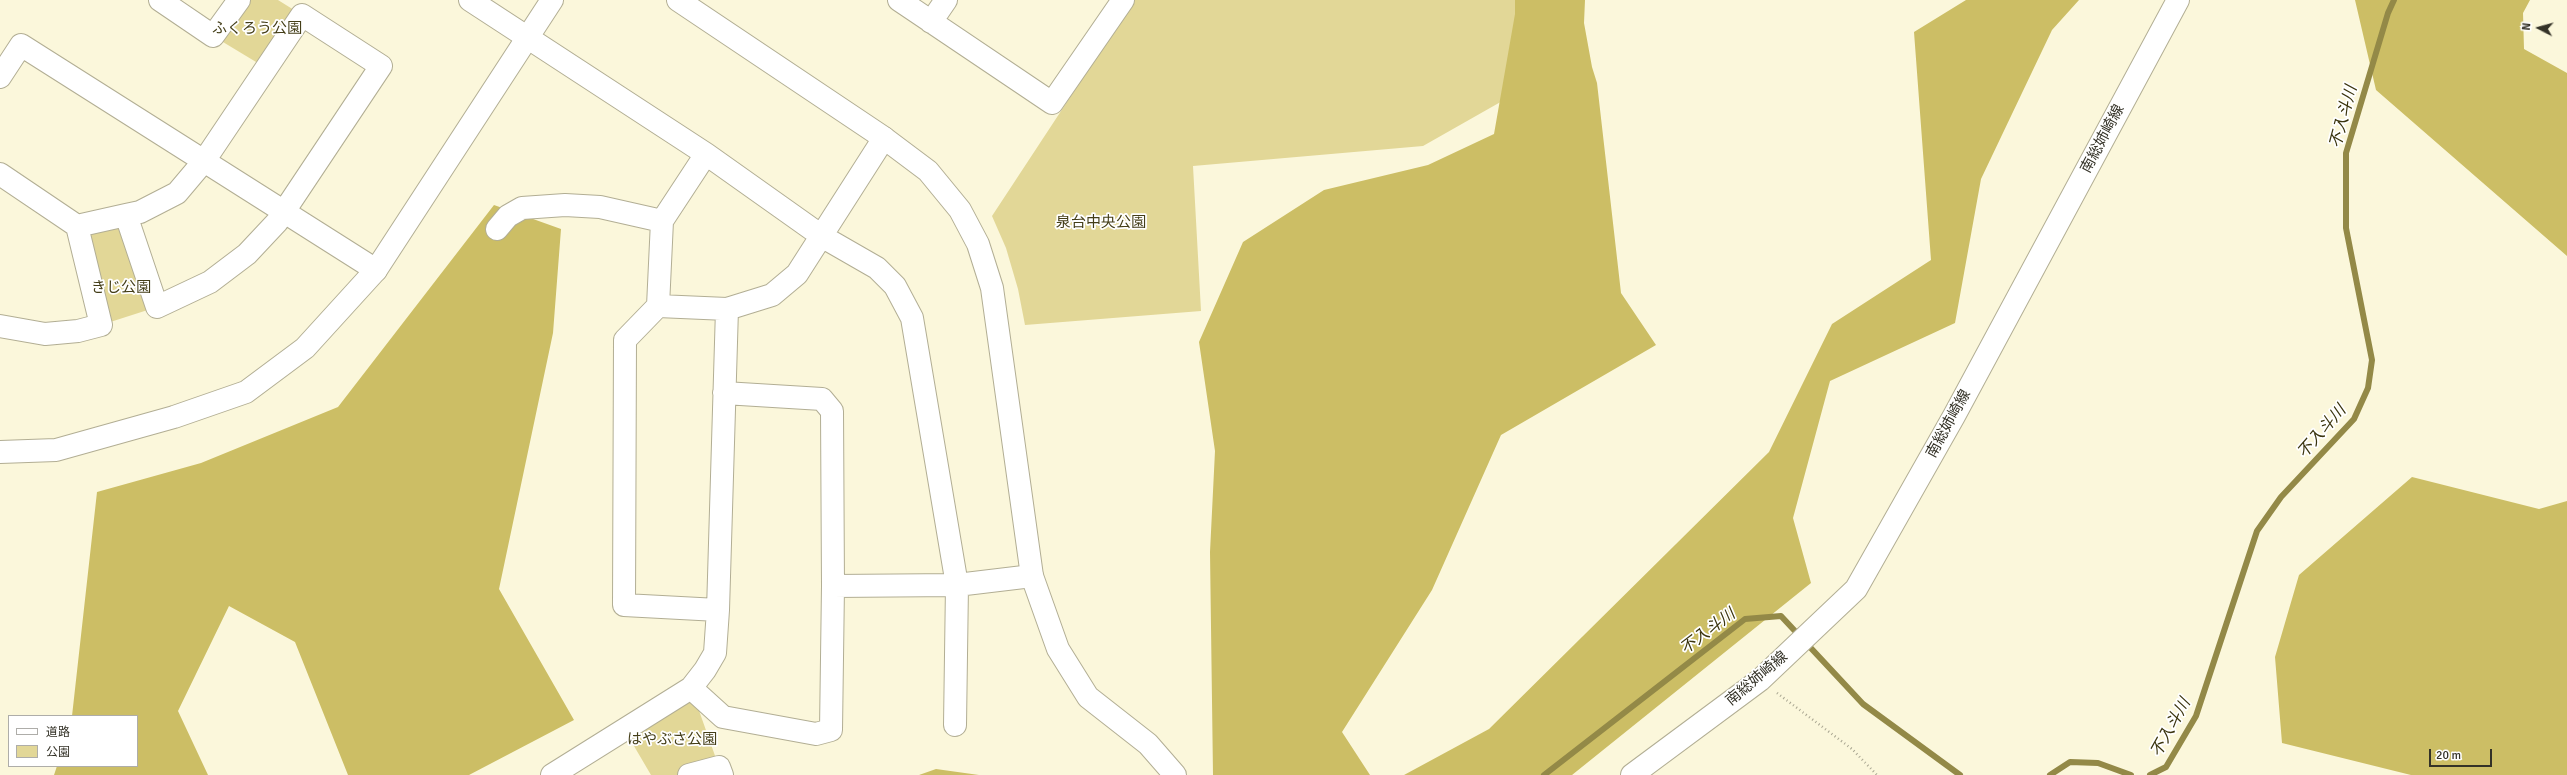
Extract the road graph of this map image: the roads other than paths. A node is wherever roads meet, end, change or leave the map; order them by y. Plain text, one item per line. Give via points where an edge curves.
1 (160, 0) edge
2 (239, 0) edge
3 (470, 0) edge
4 (552, 0) edge
5 (678, 0) edge
6 (898, 0) edge
7 (946, 0) edge
8 (1123, 0) edge
9 (2178, 0) edge
10 (932, 22) junction
11 (527, 36) junction
12 (0, 77) edge
13 (884, 138) junction
14 (706, 154) junction
15 (204, 161) junction
16 (0, 174) edge
17 (285, 212) junction
18 (126, 215) junction
19 (662, 221) junction
20 (77, 226) junction
21 (497, 229) dead end
22 (822, 237) junction
23 (376, 270) junction
24 (658, 306) junction
25 (727, 309) junction
26 (0, 326) edge
27 (724, 393) junction
28 (0, 452) edge
29 (1032, 576) junction
30 (957, 585) junction
31 (833, 586) junction
32 (718, 610) junction
33 (690, 688) junction
34 (954, 725) dead end
35 (552, 775) edge
36 (689, 775) edge
37 (722, 775) edge
38 (1175, 775) edge
39 (1632, 775) edge

1 - 2 street via 213,36
3 - 11 street
4 - 11 street
5 - 13 street
6 - 10 street
7 - 10 street
8 - 10 street via 1052,103
9 - 39 street, 南総姉崎線 via 1954,416 1856,589 1760,680
11 - 14 street
11 - 23 street
12 - 15 street via 21,45
13 - 22 street
13 - 29 street via 928,171 960,210 978,244 992,288
14 - 19 street
14 - 22 street
15 - 17 street
15 - 17 street via 302,15 381,66
15 - 18 street via 177,193 140,212
16 - 20 street
17 - 18 street via 248,254 210,282 157,307
17 - 23 street
18 - 20 street
19 - 21 street via 600,207 565,205 522,208 508,216
19 - 24 street
20 - 26 street via 102,325 78,331 44,334
22 - 25 street via 797,274 772,296
22 - 30 street via 878,268 895,286 912,318
23 - 28 street via 305,348 246,392 174,417 56,450
24 - 25 street
24 - 32 street via 625,340 624,605
25 - 27 street
27 - 31 street via 822,399 832,411
27 - 32 street
29 - 30 street
29 - 38 street via 1058,649 1088,697 1148,744
30 - 31 street
30 - 34 street
31 - 33 street via 831,730 816,734 723,717
32 - 33 street via 715,653
33 - 35 street
36 - 37 street via 719,767

